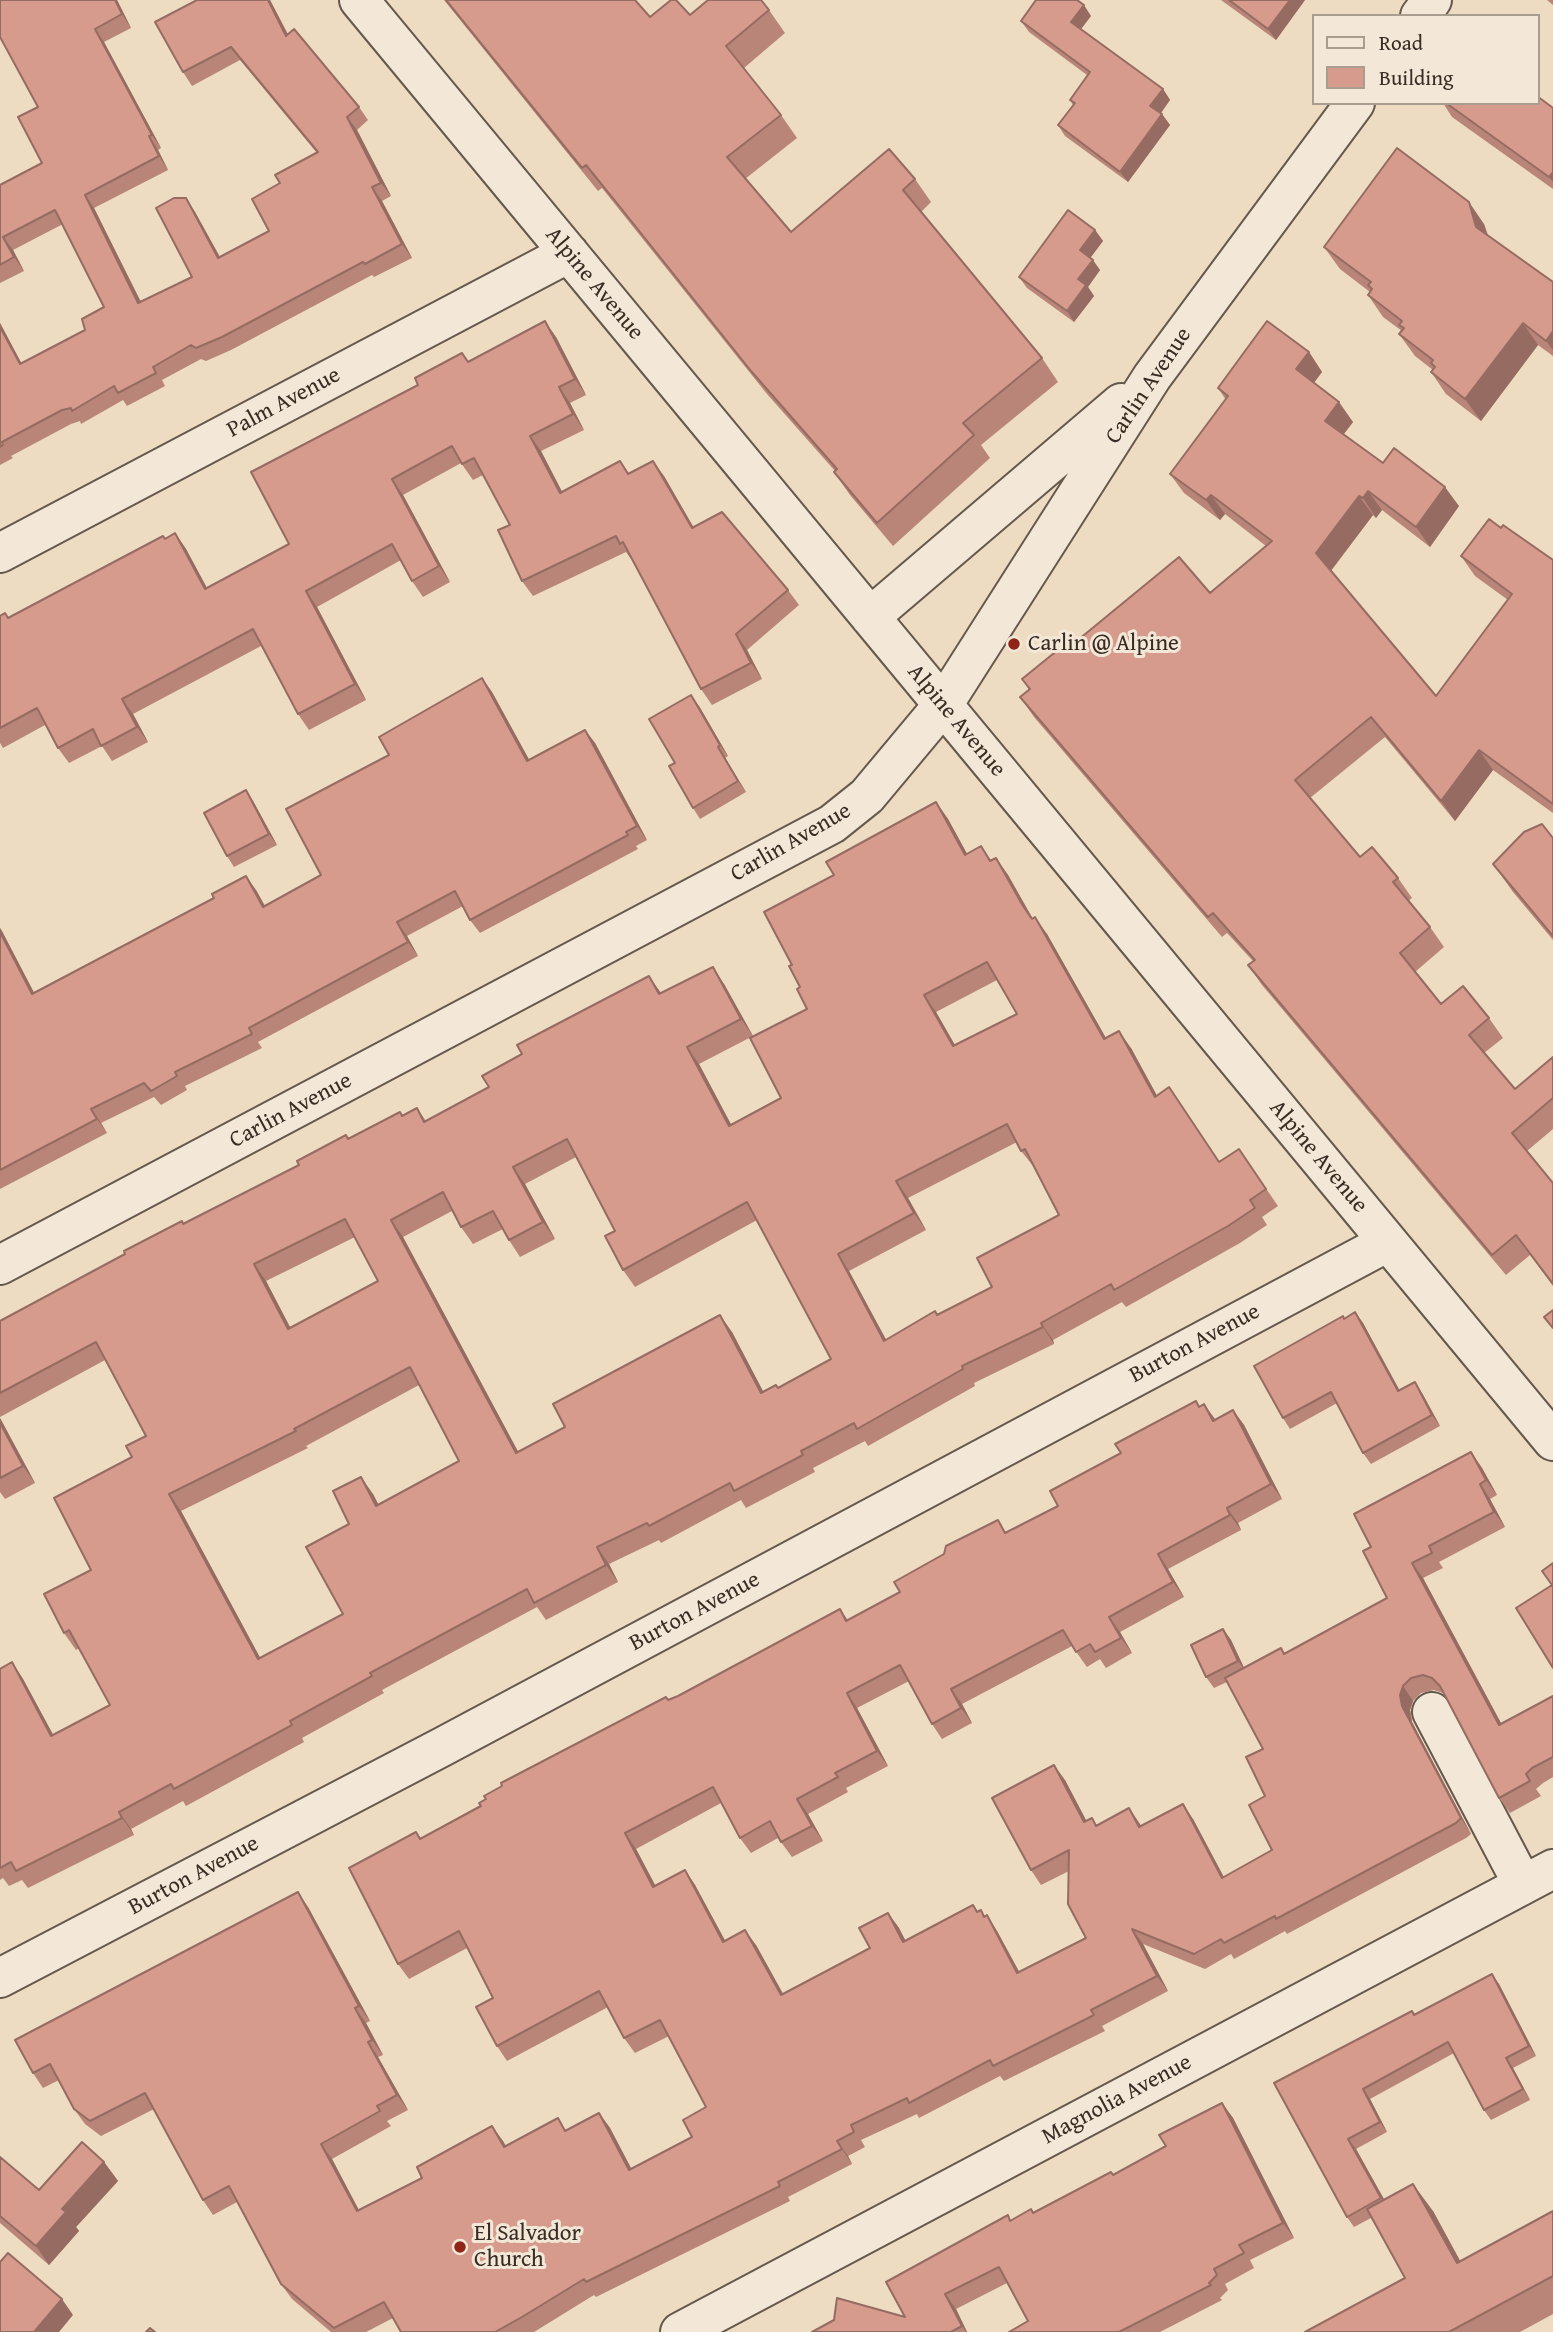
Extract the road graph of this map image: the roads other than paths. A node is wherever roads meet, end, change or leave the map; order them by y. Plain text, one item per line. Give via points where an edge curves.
1 (359, 0) edge
2 (1354, 105) edge
3 (569, 253) junction
4 (1152, 377) junction
5 (0, 553) edge
6 (870, 617) junction
7 (943, 705) junction
8 (1388, 1242) junction
9 (0, 1265) edge
10 (1553, 1441) edge
11 (1432, 1712) dead end
12 (1538, 1877) edge
13 (0, 1978) edge
14 (680, 2332) edge

1 - 3 street, Alpine Avenue
2 - 4 street, Carlin Avenue
3 - 5 street, Palm Avenue
3 - 6 street, Alpine Avenue
4 - 6 street
4 - 7 street, Carlin Avenue
6 - 7 street, Alpine Avenue
7 - 8 street, Alpine Avenue
7 - 9 street, Carlin Avenue via 867,796 832,824
8 - 10 street, Alpine Avenue
8 - 13 street, Burton Avenue
11 - 12 street
12 - 14 street, Magnolia Avenue

